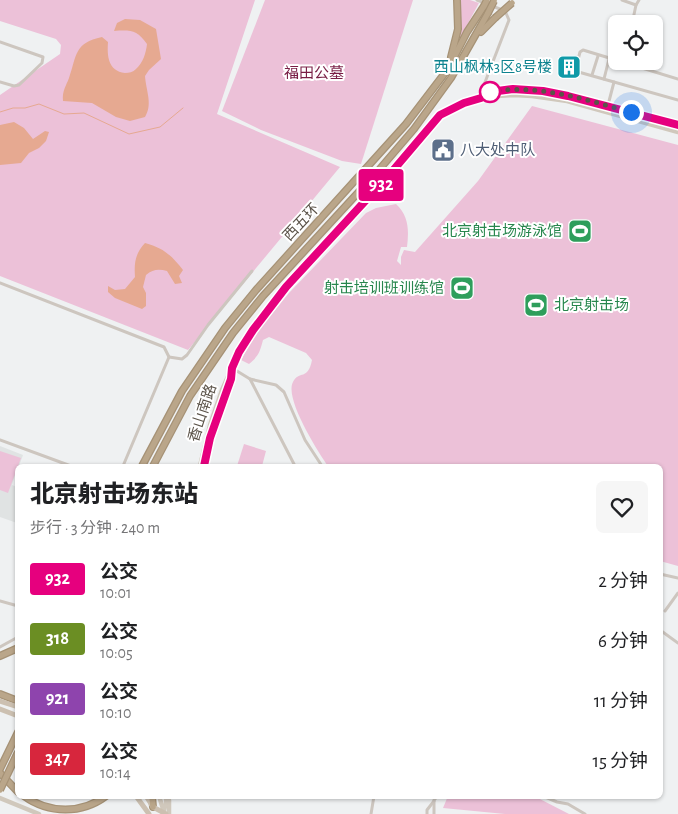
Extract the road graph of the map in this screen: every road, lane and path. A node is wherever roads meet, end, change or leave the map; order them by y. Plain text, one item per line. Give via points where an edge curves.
1 (456, 0) edge
2 (477, 0) edge
3 (487, 0) edge
4 (622, 0) edge
5 (639, 0) edge
6 (495, 1) edge
7 (514, 2) edge
8 (636, 5) junction
9 (634, 15) edge
10 (476, 37) junction
11 (0, 42) edge
12 (598, 56) junction
13 (608, 58) edge
14 (608, 63) edge
15 (448, 69) junction
16 (648, 70) edge
17 (592, 75) junction
18 (604, 79) junction
19 (678, 79) edge
20 (0, 82) edge
21 (614, 82) junction
22 (481, 98) junction
23 (678, 100) edge
24 (608, 106) junction
25 (678, 125) edge
26 (678, 132) edge
27 (252, 271) dead end
28 (0, 283) edge
29 (169, 357) junction
30 (232, 368) junction
31 (250, 379) junction
32 (0, 440) edge
33 (66, 464) edge
34 (124, 464) edge
35 (143, 464) edge
36 (156, 464) edge
37 (203, 464) edge
38 (294, 464) edge
39 (321, 464) edge
40 (663, 575) edge
41 (678, 578) edge
42 (678, 593) edge
43 (0, 601) edge
44 (15, 605) edge
45 (665, 611) dead end
46 (663, 632) edge
47 (15, 638) edge
48 (678, 643) edge
49 (0, 646) edge
50 (15, 649) edge
51 (0, 656) edge
52 (0, 694) edge
53 (15, 700) edge
54 (0, 701) edge
55 (15, 706) edge
56 (0, 709) edge
57 (15, 715) edge
58 (15, 738) edge
59 (15, 758) edge
60 (0, 771) edge
61 (15, 788) edge
62 (0, 790) edge
63 (0, 798) edge
64 (28, 799) edge
65 (104, 799) edge
66 (138, 799) edge
67 (148, 799) edge
68 (153, 799) edge
69 (160, 799) edge
70 (167, 799) edge
71 (374, 799) edge
72 (550, 799) edge
73 (434, 800) joint
74 (154, 807) junction
75 (39, 814) edge
76 (149, 814) edge
77 (165, 814) edge
78 (371, 814) edge
79 (427, 814) edge
80 (434, 814) edge
81 (585, 814) edge

1 - 15 highway via 458,29
2 - 22 street via 505,11 509,20
3 - 15 highway, 西五环, bridge
4 - 8 street
5 - 8 street
6 - 10 highway, 西五环, bridge
7 - 10 highway, bridge
8 - 9 street
10 - 36 highway, 西五环 via 419,122 233,333 190,396
11 - 20 street via 43,57 19,85
12 - 13 street
12 - 17 street
12 - 17 street via 583,50 577,61 575,71
14 - 18 street
15 - 35 highway, 西五环 via 406,124 225,328 182,391
16 - 19 street
17 - 18 street
18 - 21 street
21 - 23 street
21 - 24 street
22 - 24 main road, 香山南路 via 490,92 506,90 543,91
22 - 26 main road, 香山南路 via 545,97
22 - 30 main road, 香山南路 via 440,115 380,186 274,301
24 - 25 main road, 香山南路
27 - 29 street via 187,355 182,359
28 - 29 street via 164,348
29 - 34 street
30 - 31 street
30 - 37 main road, 香山南路
31 - 38 street
31 - 39 street via 276,385 284,392 305,440
32 - 33 street
40 - 41 street
42 - 45 street
43 - 44 street
46 - 48 street
47 - 49 street
50 - 51 highway
52 - 53 highway
54 - 55 main road
56 - 57 main road
58 - 60 highway
59 - 62 highway, bridge
60 - 61 highway
63 - 75 main road
64 - 65 highway via 52,812 87,808
66 - 76 main road
67 - 74 main road
68 - 74 highway
69 - 77 main road
70 - 77 main road
71 - 78 street
72 - 81 street
73 - 79 street
73 - 80 street
74 - 77 main road

